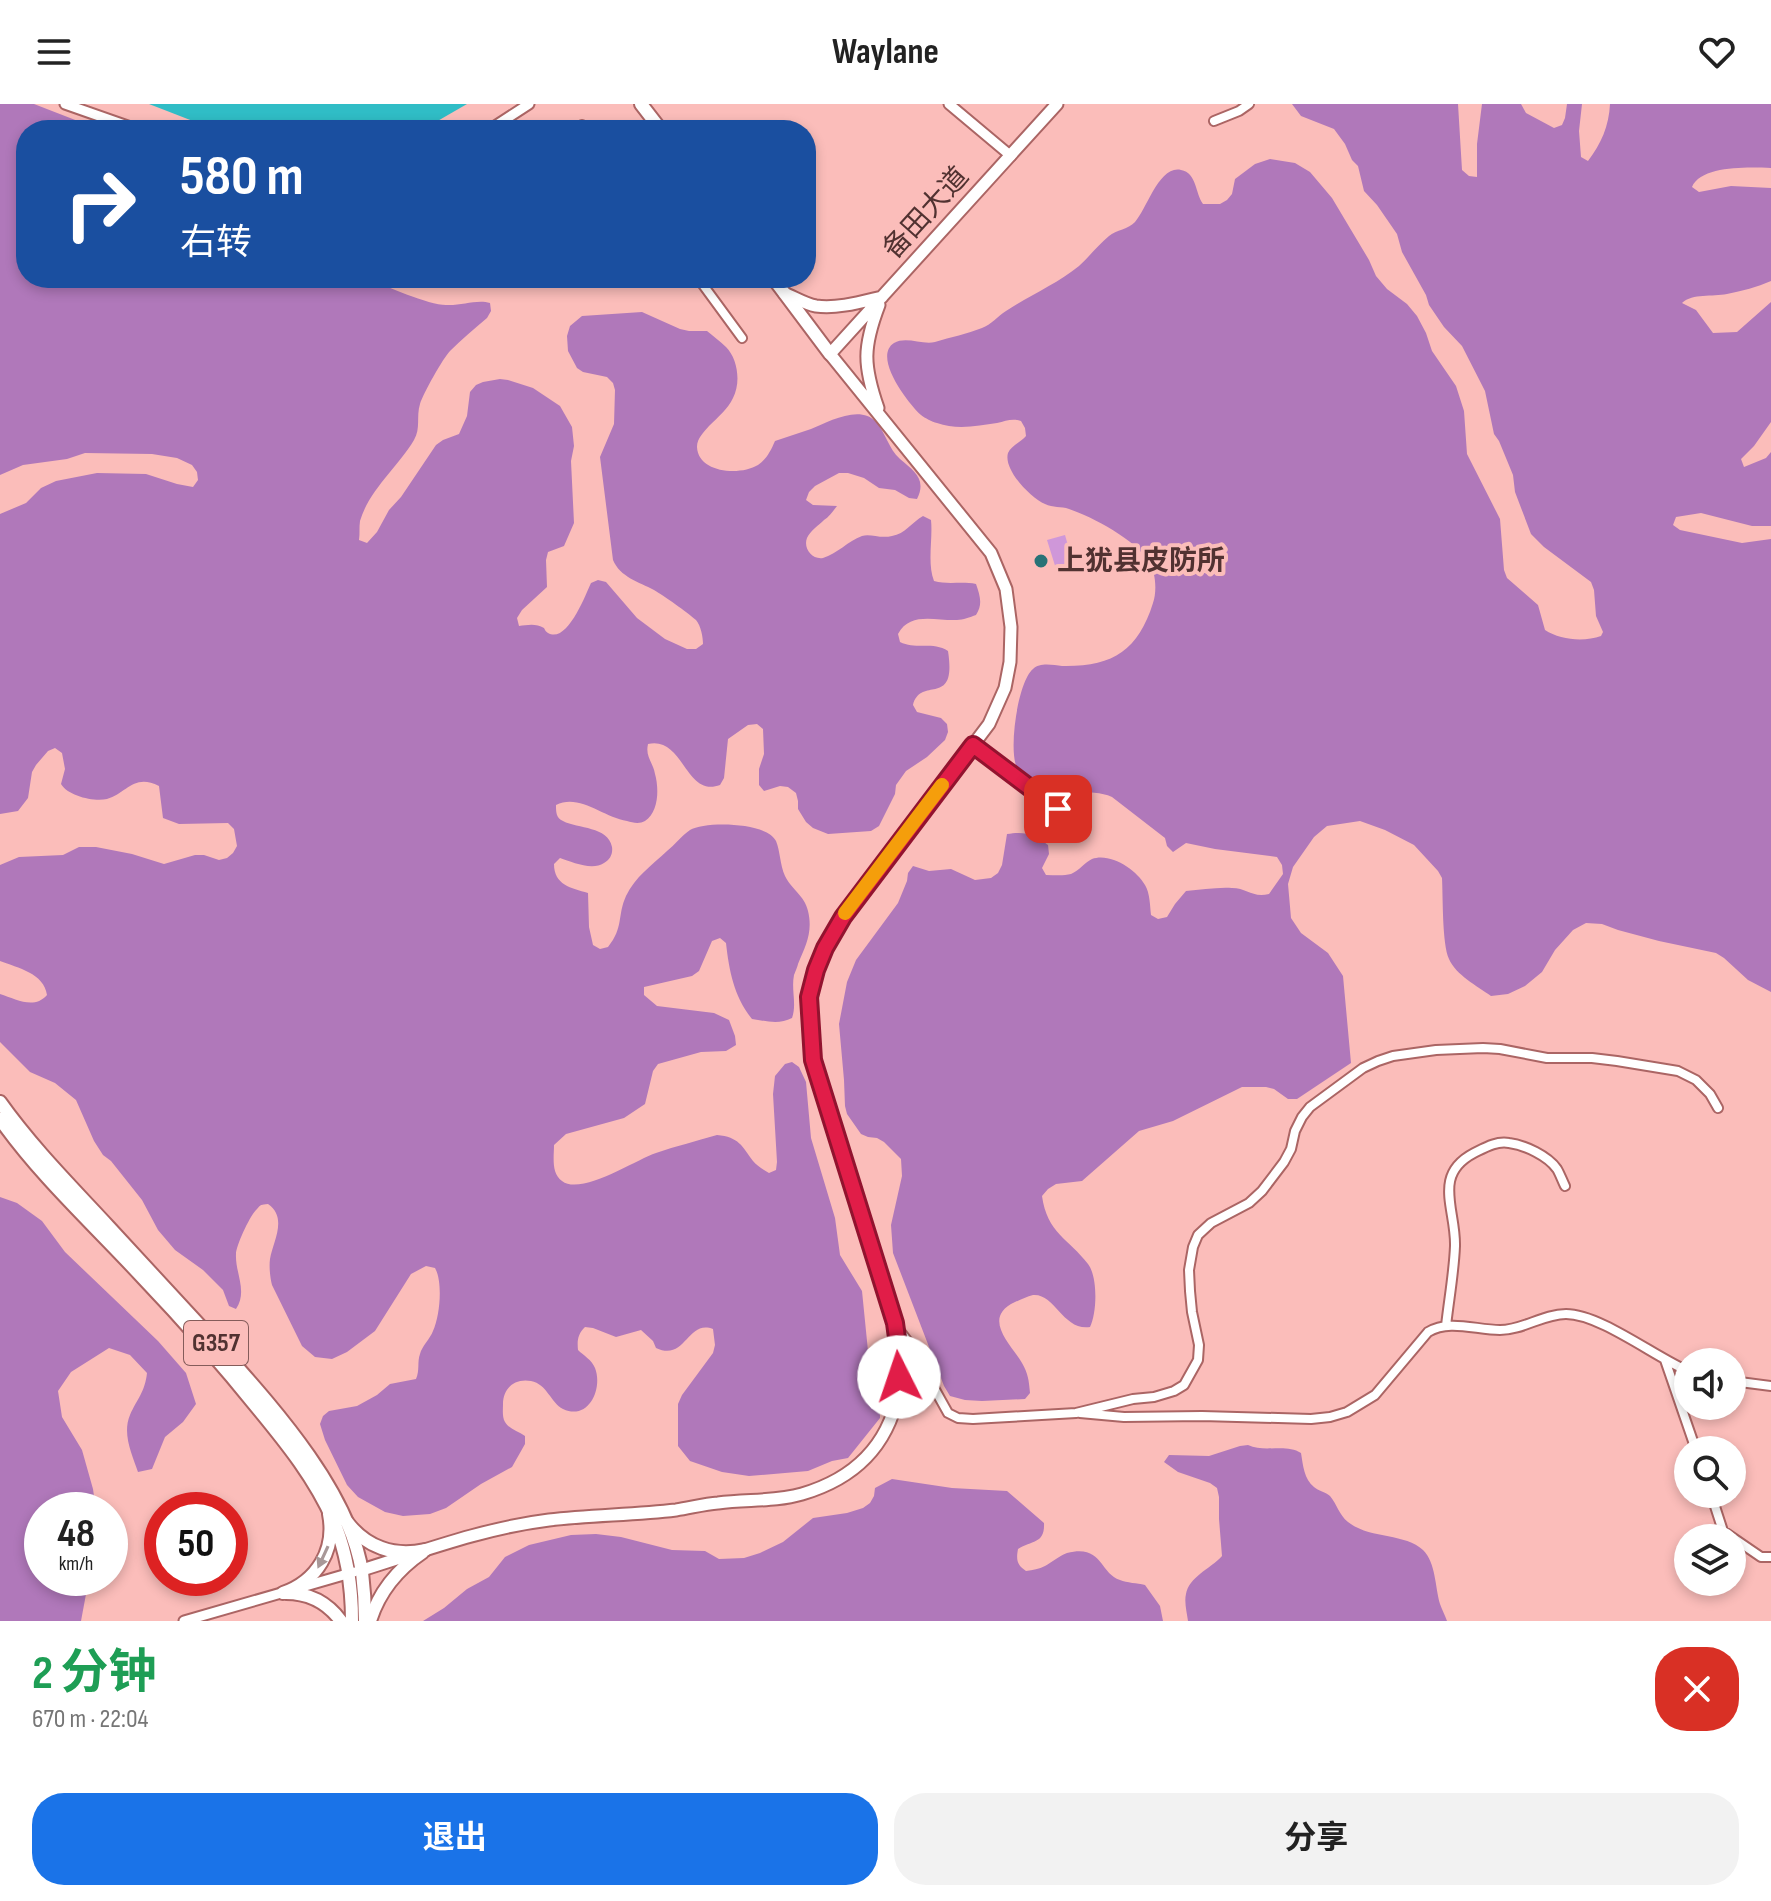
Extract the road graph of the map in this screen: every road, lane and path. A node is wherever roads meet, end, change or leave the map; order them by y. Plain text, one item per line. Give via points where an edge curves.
1 (65, 104) edge
2 (529, 104) edge
3 (641, 104) edge
4 (949, 104) edge
5 (1057, 104) edge
6 (1249, 104) edge
7 (111, 120) edge
8 (505, 120) edge
9 (653, 120) edge
10 (1214, 121) dead end
11 (1011, 156) junction
12 (705, 288) edge
13 (780, 288) edge
14 (784, 293) junction
15 (883, 297) junction
16 (742, 338) dead end
17 (830, 354) junction
18 (882, 418) junction
19 (973, 745) junction
20 (1058, 809) dead end
21 (0, 1102) edge
22 (1718, 1108) dead end
23 (0, 1119) edge
24 (1565, 1186) dead end
25 (895, 1323) junction
26 (1446, 1326) junction
27 (1665, 1359) junction
28 (1674, 1364) edge
29 (1746, 1383) edge
30 (1771, 1386) edge
31 (1076, 1413) junction
32 (1691, 1436) edge
33 (325, 1503) junction
34 (1716, 1508) edge
35 (344, 1517) junction
36 (425, 1550) junction
37 (1771, 1557) edge
38 (355, 1572) junction
39 (283, 1593) junction
40 (184, 1621) edge
41 (341, 1621) edge
42 (352, 1621) edge
43 (368, 1621) edge

1 - 7 street
2 - 8 street
3 - 9 main road
4 - 11 street
5 - 11 main road, 备田大道
6 - 10 street
11 - 15 main road, 备田大道
12 - 16 street
13 - 14 main road
14 - 15 main road via 815,306
14 - 17 main road
15 - 17 main road, 备田大道
15 - 18 main road via 866,365
17 - 18 main road
18 - 19 main road via 991,553 1006,589 1011,627 1008,675 989,724
19 - 20 street
19 - 25 main road via 843,917 825,948 809,997 813,1060
21 - 35 main road, G357 via 304,1447
22 - 31 street via 1696,1080 1678,1071 1592,1058 1547,1058 1483,1048 1436,1050 1393,1056 1363,1068 1310,1107 1284,1162 1262,1191 1198,1235 1189,1270 1198,1360 1184,1385 1154,1397
23 - 33 main road, G357 via 44,1175 227,1371 296,1456
24 - 26 street via 1554,1165 1513,1143 1499,1141 1455,1166 1450,1177 1455,1244
25 - 31 street via 948,1413 958,1418
25 - 36 main road via 899,1394 891,1418 864,1462 836,1481 771,1499 548,1520
26 - 27 street via 1500,1330 1568,1314 1596,1321
26 - 31 street via 1428,1332 1375,1395 1330,1417
27 - 28 street
27 - 32 street
29 - 30 street
33 - 38 main road, G357
33 -> 39 main road via 330,1536 323,1560 306,1581
34 - 37 street via 1723,1531 1761,1557
35 - 36 main road via 377,1547 401,1553
35 - 38 main road, G357
36 - 38 main road
36 - 43 main road via 389,1583
38 - 39 street
38 - 42 main road, G357
38 - 43 main road, G357
39 - 40 street
39 - 41 main road via 316,1599

